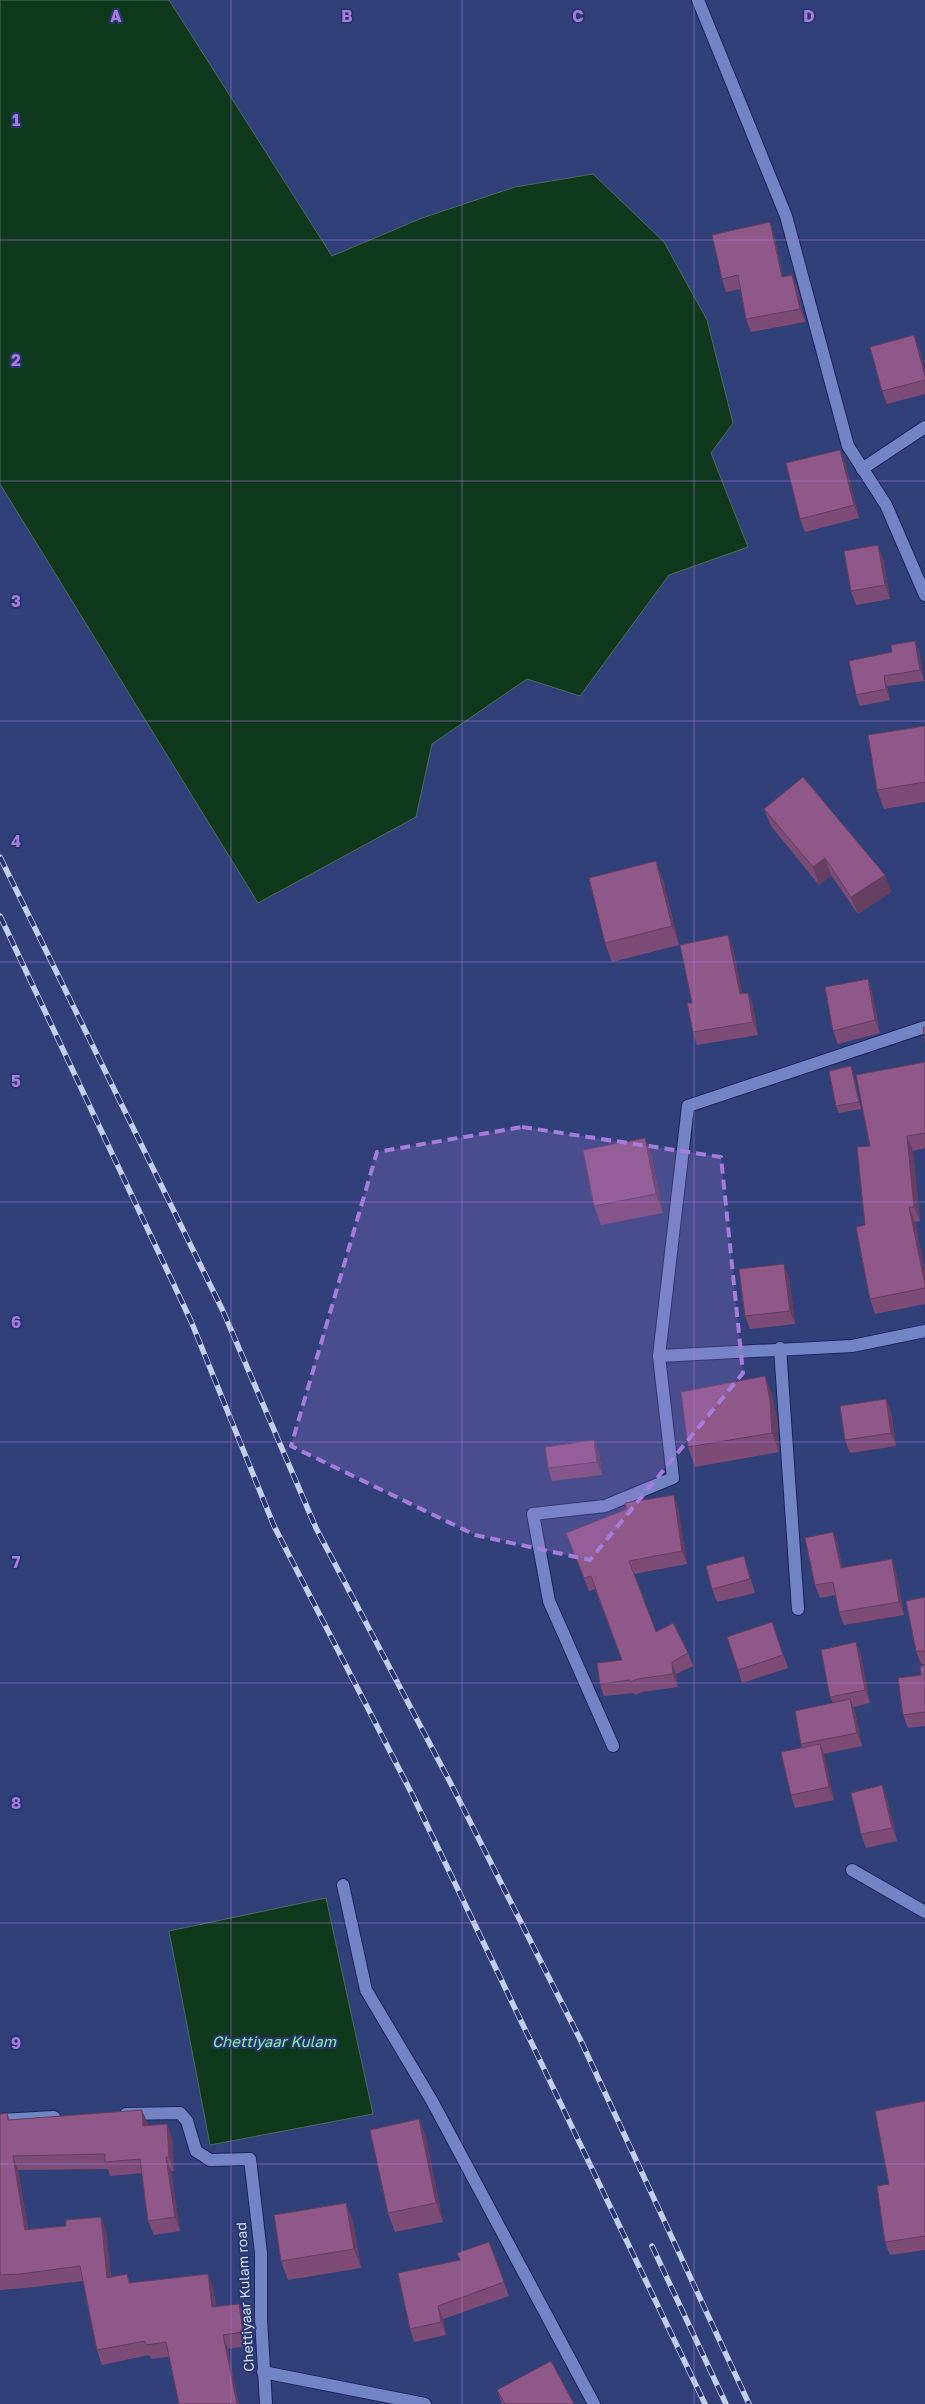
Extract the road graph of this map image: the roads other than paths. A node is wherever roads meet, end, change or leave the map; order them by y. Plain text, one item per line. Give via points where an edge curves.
1 (698, 0) edge
2 (925, 427) edge
3 (862, 469) junction
4 (925, 593) edge
5 (925, 1027) edge
6 (925, 1331) edge
7 (780, 1348) junction
8 (660, 1356) junction
9 (798, 1609) dead end
10 (613, 1746) dead end
11 (852, 1870) dead end
12 (343, 1885) dead end
13 (925, 1912) edge
14 (108, 2115) edge
15 (69, 2117) edge
16 (0, 2120) edge
17 (263, 2372) junction
18 (266, 2404) edge
19 (425, 2404) edge
20 (594, 2404) edge

1 - 3 street via 786,216 848,446
2 - 3 street
3 - 4 street via 886,505
5 - 8 street via 688,1106
6 - 7 street via 852,1346
7 - 8 street
7 - 9 street
8 - 10 street via 673,1478 605,1506 534,1514 549,1601
11 - 13 street
12 - 20 street via 366,1990 432,2101
14 - 17 street, Chettiyaar Kulam road via 180,2113 186,2121 196,2152 210,2160 250,2160 261,2253
15 - 16 street
17 - 18 street, Chettiyaar Kulam road
17 - 19 street

